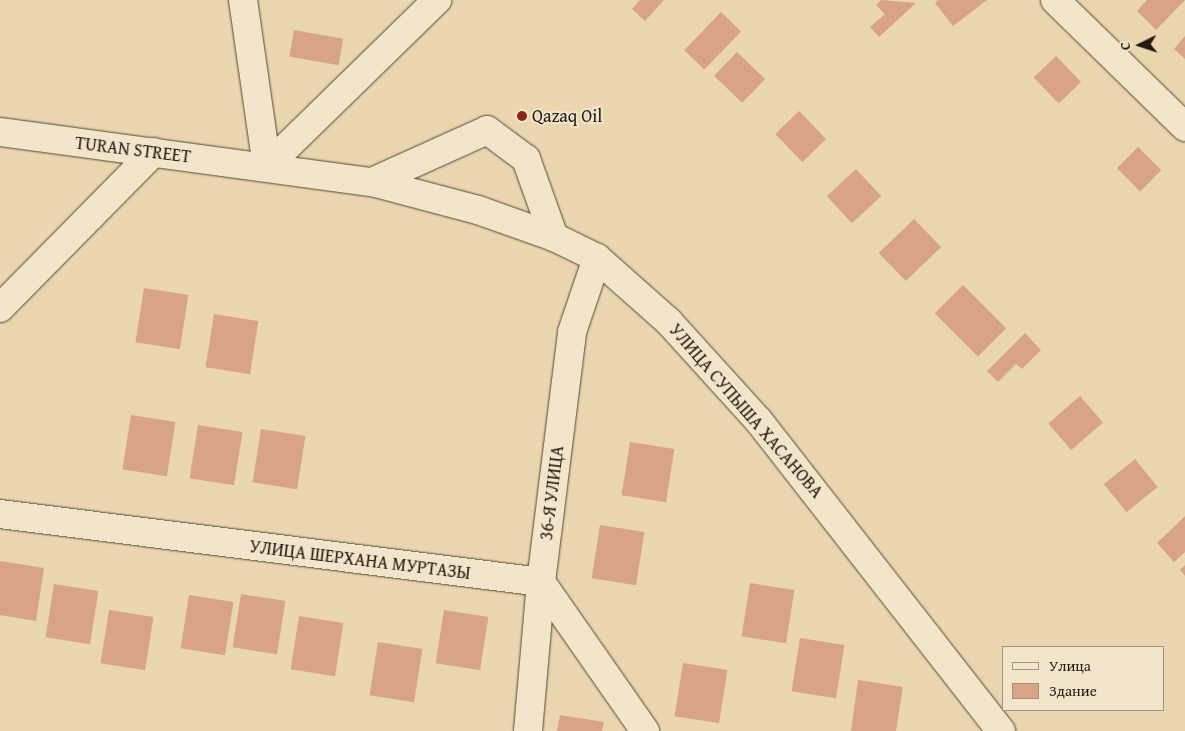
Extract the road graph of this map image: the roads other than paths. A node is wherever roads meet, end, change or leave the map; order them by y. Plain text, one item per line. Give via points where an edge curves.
1 (243, 0) edge
2 (436, 0) edge
3 (1055, 0) edge
4 (1185, 127) edge
5 (0, 132) edge
6 (154, 152) junction
7 (267, 166) junction
8 (372, 182) junction
9 (554, 237) junction
10 (597, 258) junction
11 (0, 308) edge
12 (0, 514) edge
13 (541, 582) junction
14 (528, 731) edge
15 (645, 731) edge
16 (1001, 731) edge

1 - 7 street
2 - 7 street
3 - 4 street
5 - 6 street, TURAN STREET
6 - 7 street, TURAN STREET
6 - 11 street
7 - 8 street, УЛИЦА СУПЫША ХАСАНОВА
8 - 9 street, УЛИЦА СУПЫША ХАСАНОВА via 478,210
8 - 9 street via 488,130 526,159
9 - 10 street, УЛИЦА СУПЫША ХАСАНОВА
10 - 13 street, 36-Я УЛИЦА via 572,332
10 - 16 street, УЛИЦА СУПЫША ХАСАНОВА via 669,322 758,420
12 - 13 street, УЛИЦА ШЕРХАНА МУРТАЗЫ
13 - 14 street, 36-Я УЛИЦА
13 - 15 street

